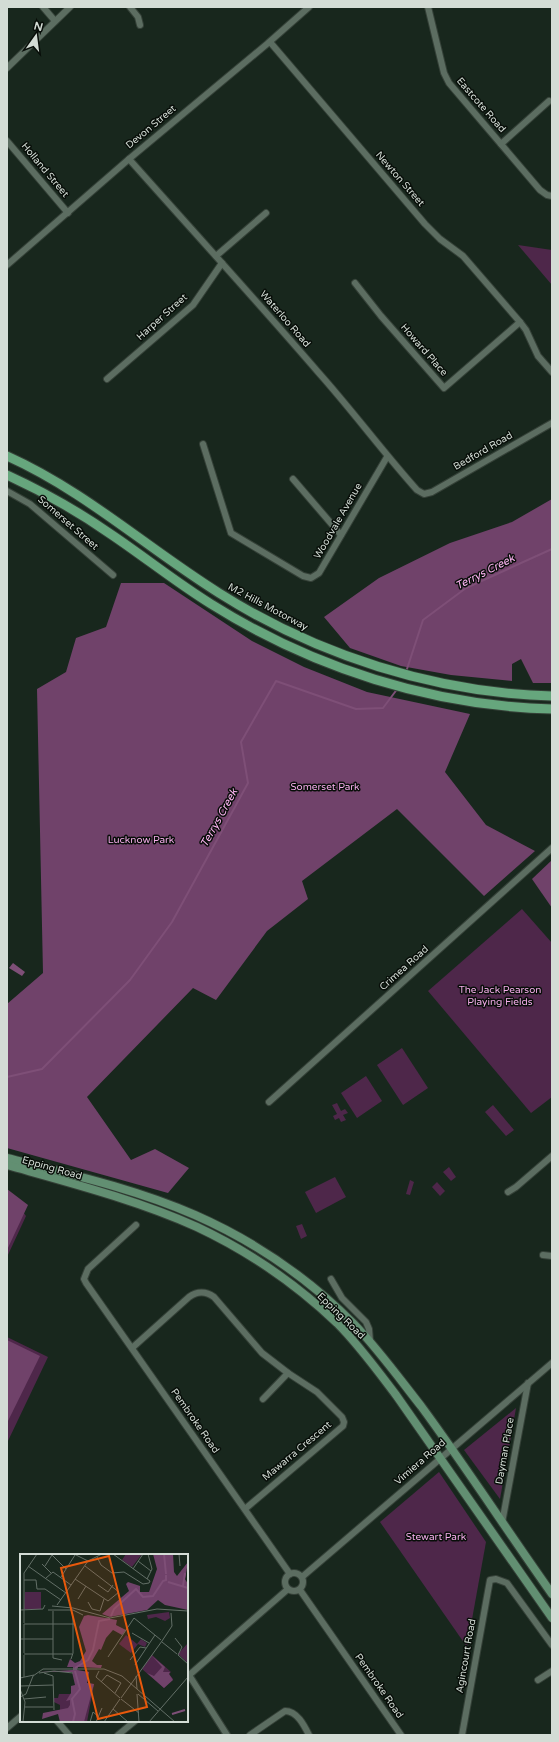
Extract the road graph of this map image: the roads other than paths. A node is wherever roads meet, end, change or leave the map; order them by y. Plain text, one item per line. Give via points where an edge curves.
1 (43, 7) edge
2 (70, 7) edge
3 (130, 7) edge
4 (309, 7) edge
5 (428, 7) edge
6 (55, 21) junction
7 (140, 25) dead end
8 (270, 42) junction
9 (7, 68) edge
10 (549, 101) dead end
11 (7, 141) edge
12 (501, 144) junction
13 (129, 159) junction
14 (552, 196) edge
15 (266, 212) dead end
16 (68, 213) junction
17 (216, 256) junction
18 (222, 263) junction
19 (7, 265) edge
20 (355, 283) dead end
21 (520, 322) junction
22 (552, 372) edge
23 (107, 379) dead end
24 (552, 423) edge
25 (203, 444) dead end
26 (7, 456) edge
27 (387, 456) junction
28 (7, 475) edge
29 (293, 479) dead end
30 (7, 491) edge
31 (424, 494) joint
32 (341, 535) junction
33 (112, 576) dead end
34 (552, 696) edge
35 (552, 709) edge
36 (552, 848) edge
37 (270, 1102) dead end
38 (552, 1156) edge
39 (7, 1158) edge
40 (7, 1165) edge
41 (508, 1192) dead end
42 (136, 1225) dead end
43 (543, 1255) dead end
44 (552, 1256) edge
45 (330, 1279) dead end
46 (370, 1341) junction
47 (132, 1348) junction
48 (552, 1362) edge
49 (288, 1373) junction
50 (528, 1383) junction
51 (263, 1399) dead end
52 (451, 1448) junction
53 (440, 1459) junction
54 (245, 1509) junction
55 (502, 1523) junction
56 (290, 1574) junction
57 (302, 1577) junction
58 (288, 1589) junction
59 (300, 1590) junction
60 (552, 1594) edge
61 (552, 1618) edge
62 (552, 1646) edge
63 (552, 1671) edge
64 (188, 1676) edge
65 (538, 1680) dead end
66 (20, 1717) edge
67 (58, 1722) edge
68 (134, 1722) edge
69 (8, 1724) edge
70 (68, 1735) edge
71 (118, 1735) edge
72 (226, 1735) edge
73 (250, 1735) edge
74 (309, 1735) edge
75 (401, 1735) edge
76 (462, 1735) edge

1 - 6 street
2 - 6 street
3 - 7 street via 138,17
4 - 8 street, Devon Street
5 - 12 street, Eastcote Road via 446,79
6 - 9 street
8 - 13 street, Devon Street
8 - 21 street, Newton Street via 425,224 463,256
10 - 12 street
11 - 16 street, Holland Street
12 - 14 street, Eastcote Road via 540,190
13 - 16 street, Devon Street
13 - 17 street, Waterloo Road
15 - 17 street
16 - 19 street, Devon Street
17 - 18 street, Waterloo Road
18 - 23 street, Harper Street via 193,305
18 - 27 street, Waterloo Road via 319,373
20 - 21 street, Howard Place via 444,388
21 - 22 street via 538,356
24 - 31 street, Bedford Road via 432,492
25 - 32 street, Woodvale Avenue via 231,533 303,576 311,578 319,573
26 - 34 highway, M2 Hills Motorway via 76,494 219,593 305,639 397,672 516,694
27 - 31 street, Waterloo Road via 417,490
27 - 32 street, Woodvale Avenue
28 - 35 highway via 84,516 212,605 299,652 340,669 451,699 499,706
29 - 32 street
30 - 33 street, Somerset Street via 30,504
36 - 37 street, Crimea Road
38 - 41 street
39 - 46 main road, Epping Road via 167,1204 228,1231 300,1276
40 - 53 main road, Epping Road via 68,1182 177,1219 214,1236 272,1270 324,1311 350,1336 396,1395
42 - 47 street, Pembroke Road via 88,1270 84,1279
43 - 44 street
45 - 46 street via 342,1298 366,1322
46 - 52 main road, Epping Road
47 - 49 street, Mawarra Crescent via 189,1297 205,1292 214,1297 262,1353
47 - 54 street, Pembroke Road
48 - 50 street, Vimiera Road
49 - 51 street
49 - 54 street, Mawarra Crescent via 317,1392 344,1422
50 - 52 street, Vimiera Road
50 - 55 street, Dayman Place
52 - 53 street, Vimiera Road
52 - 55 main road, Epping Road
53 - 57 street, Vimiera Road
53 - 61 main road, Epping Road
54 - 56 street, Pembroke Road
55 - 60 main road, Epping Road
56 - 57 street via 295,1573
56 - 58 street via 285,1581
57 - 59 street via 304,1582
58 - 59 street via 294,1592
58 - 64 street
59 - 75 street, Pembroke Road
62 - 76 street, Agincourt Road via 507,1583 496,1579 490,1580
63 - 65 street
64 - 72 street
66 - 69 street
67 - 70 street
68 - 71 street
73 - 74 street via 284,1711 293,1712

